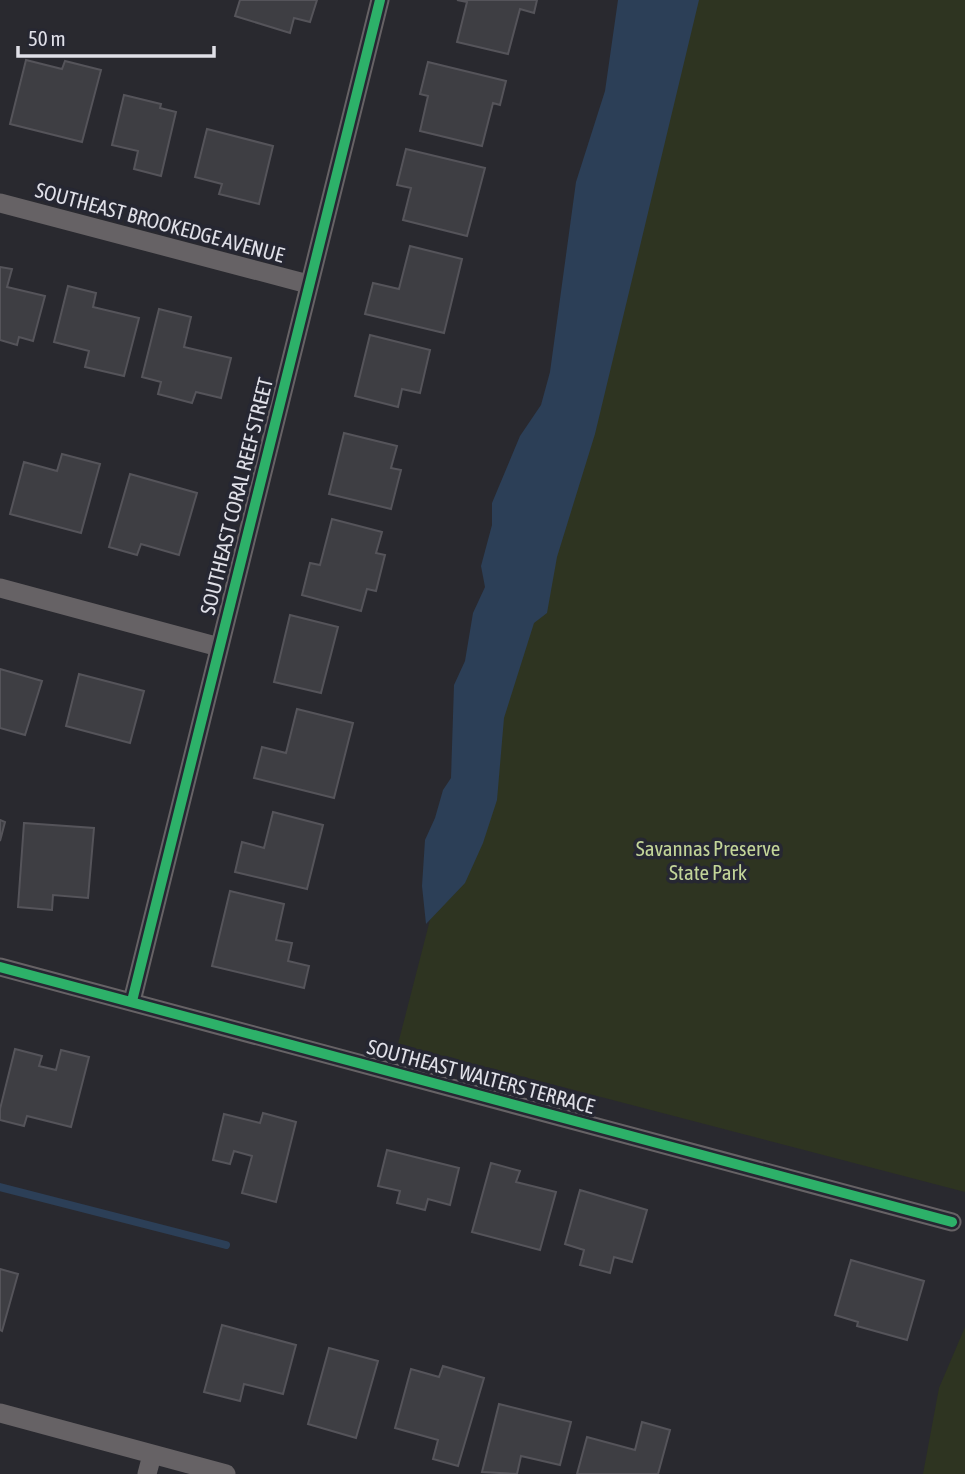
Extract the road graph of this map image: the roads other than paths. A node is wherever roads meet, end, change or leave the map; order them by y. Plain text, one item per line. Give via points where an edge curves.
1 (380, 0) edge
2 (0, 203) edge
3 (308, 284) junction
4 (0, 588) edge
5 (219, 647) junction
6 (0, 967) edge
7 (132, 1002) junction
8 (952, 1222) dead end
9 (0, 1413) edge
10 (150, 1464) edge
11 (226, 1474) edge

1 - 3 street, SOUTHEAST CORAL REEF STREET
2 - 3 street, SOUTHEAST BROOKEDGE AVENUE
3 - 5 street, SOUTHEAST CORAL REEF STREET
4 - 5 street
5 - 7 street, SOUTHEAST CORAL REEF STREET
6 - 7 street, SOUTHEAST WALTERS TERRACE
7 - 8 street, SOUTHEAST WALTERS TERRACE
9 - 10 street
10 - 11 street

